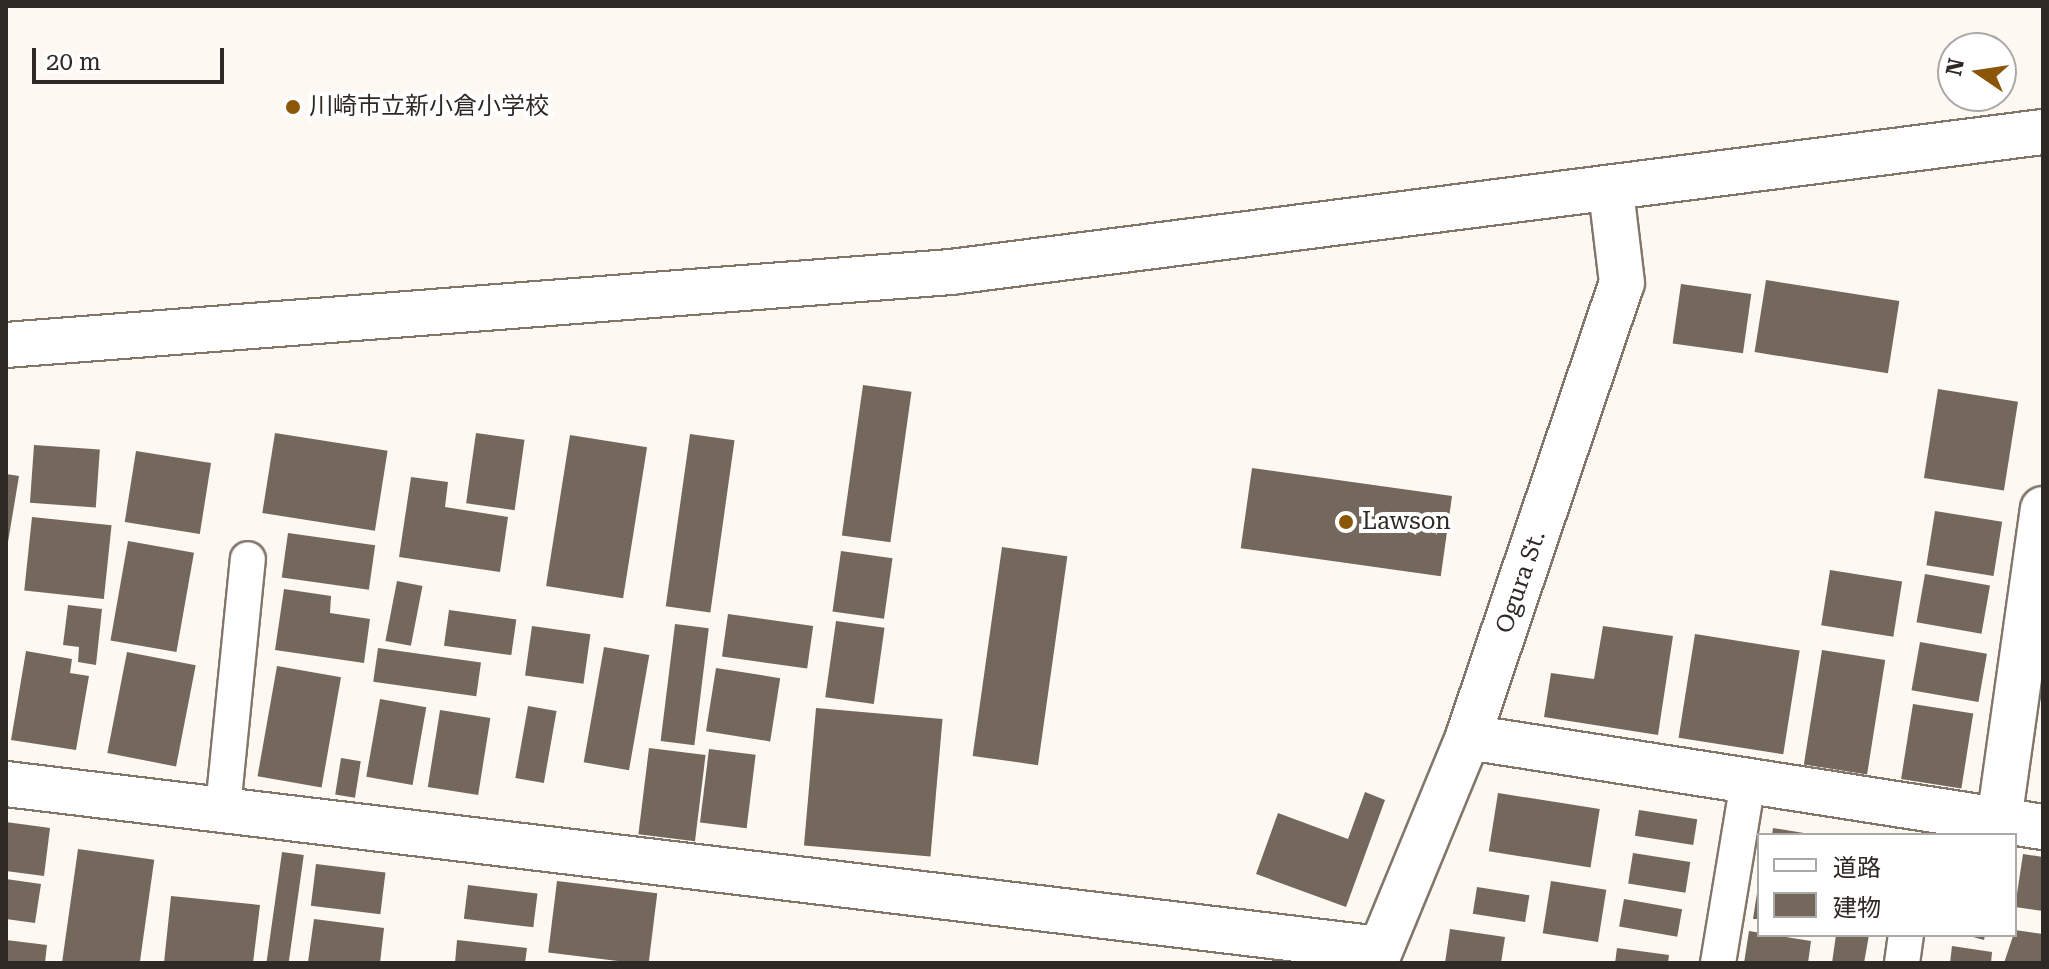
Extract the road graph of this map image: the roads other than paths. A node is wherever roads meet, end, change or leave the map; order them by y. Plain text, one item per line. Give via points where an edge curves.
1 (2043, 132) edge
2 (1611, 191) junction
3 (6, 345) edge
4 (2043, 509) edge
5 (248, 559) dead end
6 (1468, 737) junction
7 (6, 784) edge
8 (1747, 787) junction
9 (223, 808) junction
10 (1999, 821) junction
11 (1922, 823) edge
12 (2043, 827) edge
13 (1906, 937) edge
14 (1377, 956) edge
15 (1718, 963) edge
16 (1902, 963) edge

1 - 2 street
2 - 3 street via 951,272
2 - 6 street, Ogura St. via 1622,283
4 - 10 street
5 - 9 lane
6 - 8 street
6 - 14 street, Ogura St.
7 - 9 street
8 - 11 street
8 - 15 lane
9 - 14 street
10 - 11 street
10 - 12 street
13 - 16 lane

